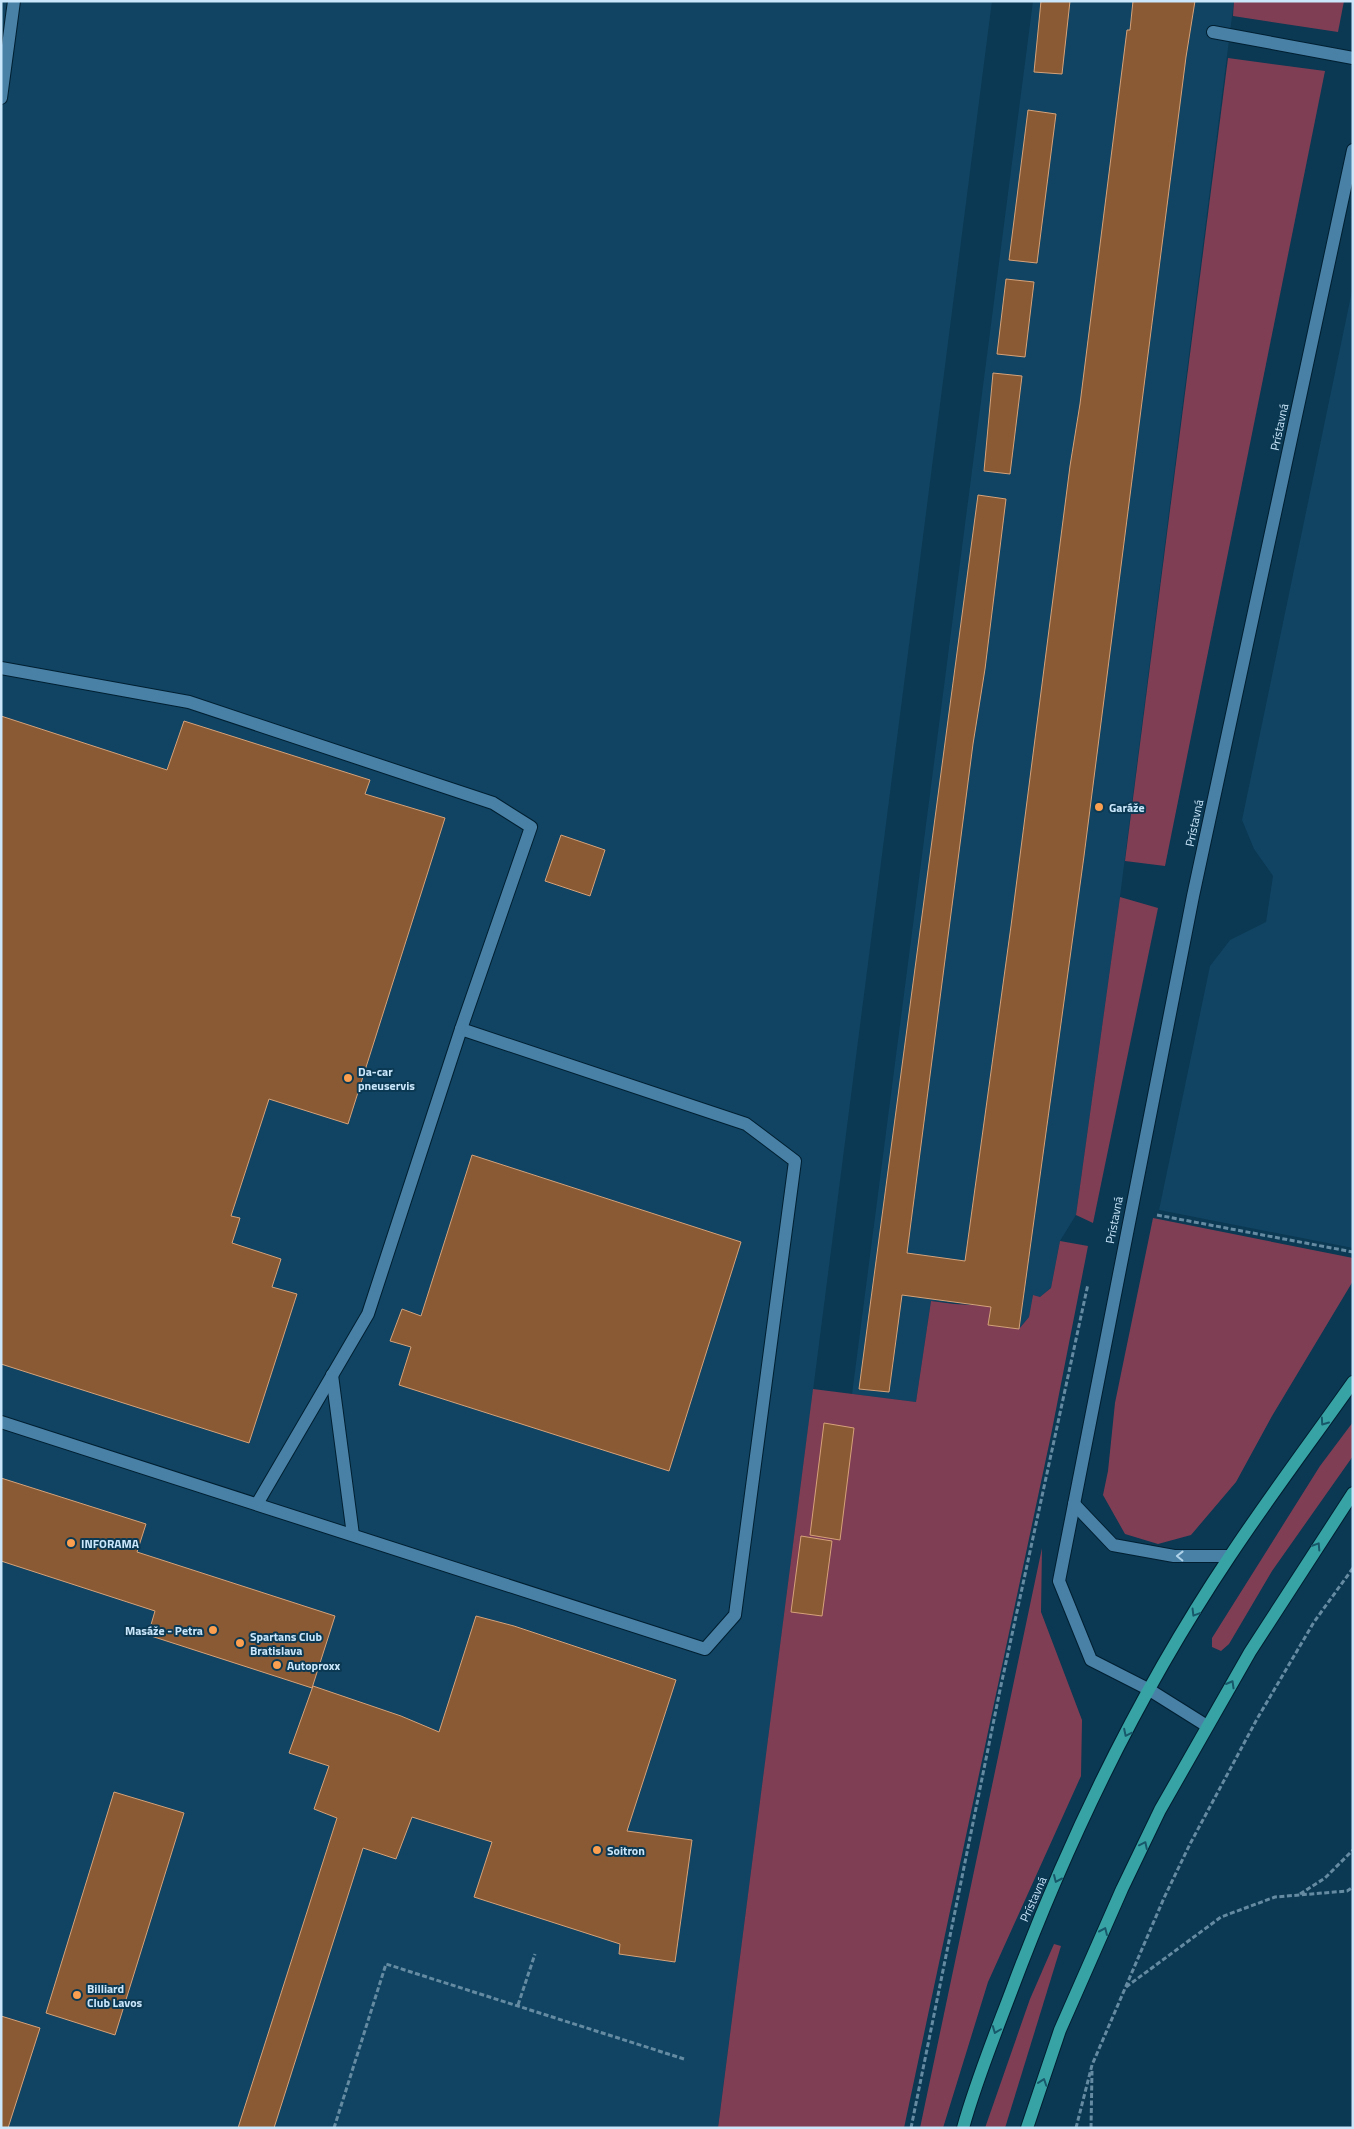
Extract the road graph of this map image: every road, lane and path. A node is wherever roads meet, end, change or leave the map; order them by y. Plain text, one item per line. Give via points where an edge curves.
1 (14, 1) edge
2 (1213, 32) dead end
3 (1353, 58) edge
4 (1, 98) edge
5 (1353, 150) edge
6 (1, 668) edge
7 (461, 1029) junction
8 (1130, 1210) junction
9 (1353, 1252) edge
10 (1090, 1276) dead end
11 (332, 1376) junction
12 (1353, 1382) edge
13 (1, 1422) edge
14 (1353, 1493) edge
15 (257, 1504) junction
16 (1074, 1504) junction
17 (353, 1535) junction
18 (1229, 1556) junction
19 (1353, 1568) edge
20 (1148, 1689) junction
21 (1207, 1726) junction
22 (1353, 1850) edge
23 (1353, 1887) edge
24 (1299, 1895) junction
25 (534, 1954) dead end
26 (1125, 1987) junction
27 (518, 2005) junction
28 (684, 2059) dead end
29 (1092, 2065) junction
30 (334, 2128) edge
31 (911, 2128) edge
32 (963, 2128) edge
33 (1027, 2128) edge
34 (1076, 2128) edge
35 (1091, 2128) edge

1 - 4 street
2 - 3 street
5 - 8 street, Prístavná via 1195,886
6 - 7 street via 190,702 493,803 531,826
7 - 11 street via 368,1314
7 - 17 street via 746,1124 795,1162 736,1615 705,1649
8 - 9 path
8 - 16 street, Prístavná
10 - 31 path via 1002,1680
11 - 15 street
11 - 17 street
12 -> 18 main road, Prístavná
13 - 15 street
21 -> 14 main road via 1250,1652
15 - 17 street
18 -> 16 street via 1174,1556 1113,1546
16 - 20 street, Prístavná via 1059,1582 1091,1660
18 -> 20 main road, Prístavná
19 - 26 path via 1314,1622 1257,1719 1164,1898
20 - 21 street, Prístavná
20 -> 32 main road, Prístavná via 1032,1937
33 -> 21 main road via 1060,2030 1115,1907 1160,1810
22 - 24 path via 1325,1878
23 - 24 path
24 - 26 path via 1276,1897 1221,1917
25 - 27 path
26 - 29 path
27 - 28 path
27 - 30 path via 386,1964
29 - 34 path
29 - 35 path

